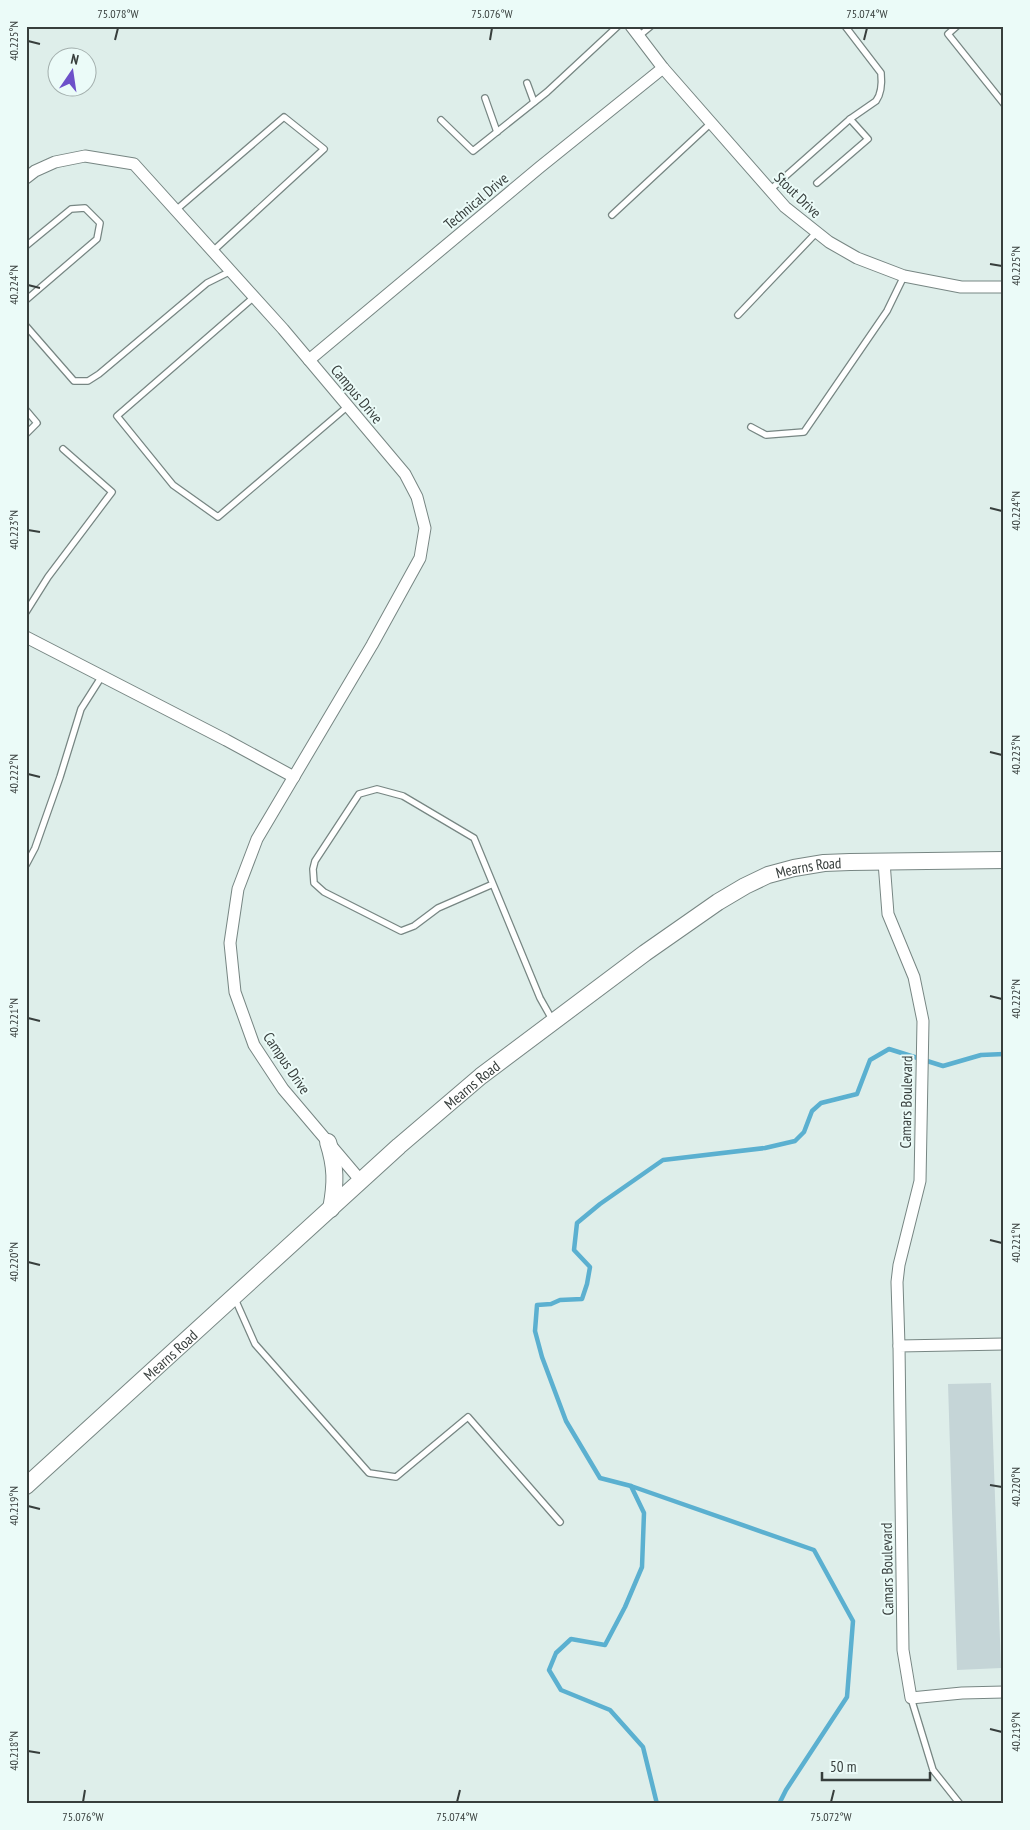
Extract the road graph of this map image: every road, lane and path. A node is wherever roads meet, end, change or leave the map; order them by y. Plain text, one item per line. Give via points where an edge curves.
1 (618, 26) edge
2 (630, 26) edge
3 (651, 26) edge
4 (845, 26) edge
5 (957, 26) edge
6 (638, 36) junction
7 (663, 68) junction
8 (526, 84) dead end
9 (485, 98) dead end
10 (534, 102) junction
11 (1004, 104) edge
12 (850, 119) junction
13 (441, 120) dead end
14 (711, 123) junction
15 (497, 132) junction
16 (26, 178) edge
17 (817, 183) dead end
18 (770, 190) junction
19 (176, 210) junction
20 (612, 215) dead end
21 (816, 233) junction
22 (26, 246) edge
23 (213, 251) junction
24 (231, 271) junction
25 (904, 276) junction
26 (1004, 287) edge
27 (254, 297) junction
28 (26, 300) edge
29 (738, 315) dead end
30 (26, 326) edge
31 (309, 360) junction
32 (348, 406) junction
33 (26, 410) edge
34 (751, 427) dead end
35 (26, 434) edge
36 (63, 449) dead end
37 (26, 612) edge
38 (26, 637) edge
39 (102, 676) junction
40 (294, 777) junction
41 (1004, 860) edge
42 (884, 862) junction
43 (26, 865) edge
44 (493, 884) junction
45 (553, 1021) junction
46 (328, 1142) junction
47 (360, 1181) junction
48 (330, 1209) junction
49 (234, 1297) junction
50 (1004, 1344) edge
51 (899, 1346) junction
52 (26, 1486) edge
53 (560, 1522) dead end
54 (1004, 1692) edge
55 (911, 1698) junction
56 (960, 1804) edge

1 - 10 lane
2 - 6 street, Stout Drive
3 - 6 lane
4 - 12 lane via 881,73 882,82 876,101
5 - 11 lane via 948,34
6 - 7 street, Stout Drive
7 - 14 street, Stout Drive
7 - 31 street, Technical Drive
8 - 10 lane
9 - 15 lane
10 - 15 lane
12 - 17 lane via 868,139
12 - 18 lane
13 - 15 lane via 473,151
14 - 18 street, Stout Drive
14 - 20 lane
16 - 19 street, Campus Drive via 54,162 85,156 134,164
18 - 21 street, Stout Drive
19 - 23 street, Campus Drive
19 - 23 lane via 284,117 324,149
21 - 25 street, Stout Drive via 858,258
21 - 29 lane
22 - 28 lane via 70,209 85,208 100,223 97,239
23 - 24 street, Campus Drive
24 - 27 street, Campus Drive
24 - 30 lane via 207,283 88,381 74,381
25 - 26 street, Stout Drive via 962,287
25 - 34 lane via 887,311 804,432 766,435
27 - 31 street, Campus Drive
27 - 32 lane via 117,416 173,485 218,516
31 - 32 street, Campus Drive
32 - 40 street, Campus Drive via 405,474 417,497 425,528 420,558
33 - 35 lane via 38,423
36 - 37 lane via 112,492 48,577
38 - 39 street
39 - 40 street
39 - 43 lane via 81,709 54,795
40 - 46 street, Campus Drive via 258,839 238,888 230,943 235,992 254,1046
41 - 42 street, Mearns Road
42 - 45 street, Mearns Road via 824,863 794,868 745,886 645,953
42 - 51 street, Camars Boulevard via 888,914 914,976 923,1021 920,1181 899,1265
44 - 44 lane via 474,838 403,796 377,789 359,794 313,869 314,883 324,892 401,931 414,926 438,908
44 - 45 lane via 540,998
45 - 47 street, Mearns Road via 481,1076
46 - 47 street, Campus Drive
46 - 48 street via 335,1180
47 - 48 street, Mearns Road
48 - 49 street, Mearns Road
49 - 52 street, Mearns Road
49 - 53 lane via 255,1344 369,1473 396,1477 468,1417
50 - 51 street
51 - 55 street, Camars Boulevard via 903,1650
54 - 55 street
55 - 56 lane via 934,1770

